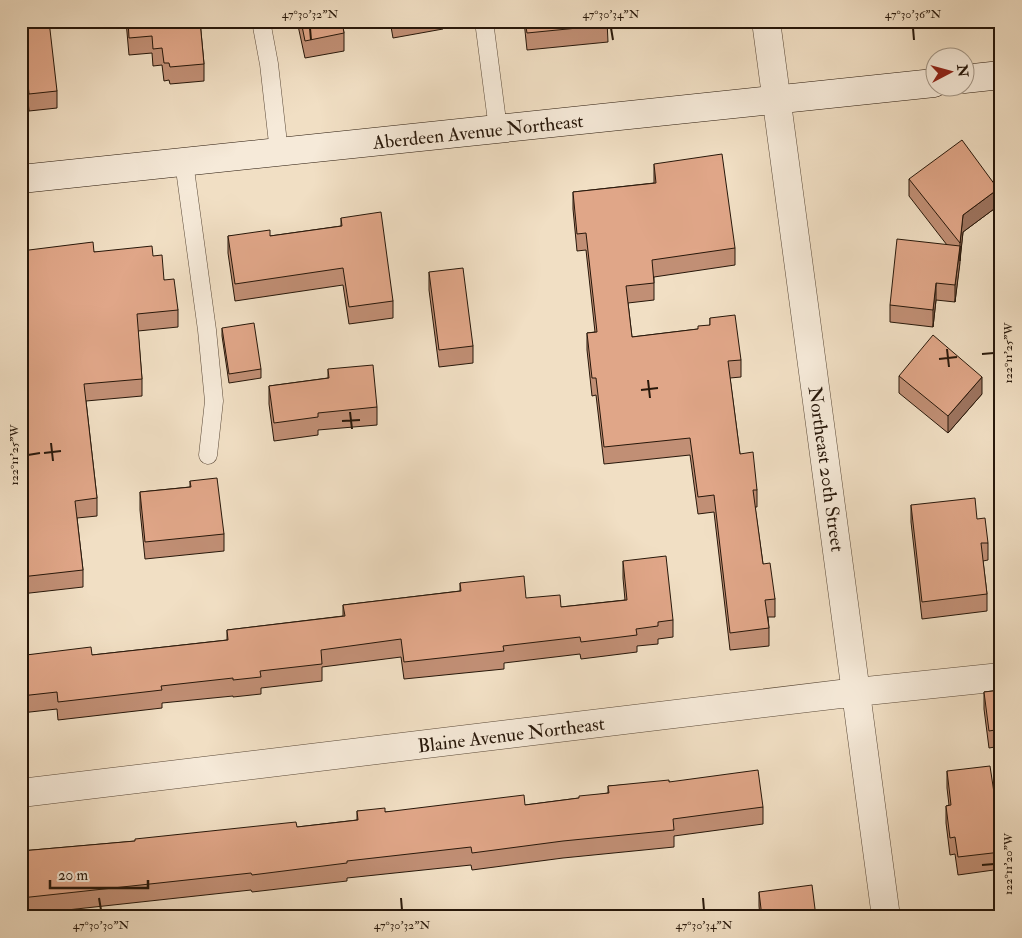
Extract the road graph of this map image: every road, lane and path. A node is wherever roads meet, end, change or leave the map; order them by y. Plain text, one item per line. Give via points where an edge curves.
1 (261, 21) edge
2 (484, 21) edge
3 (766, 21) edge
4 (1001, 75) edge
5 (974, 78) edge
6 (924, 84) edge
7 (776, 100) junction
8 (498, 129) junction
9 (279, 152) junction
10 (184, 162) junction
11 (21, 179) edge
12 (208, 455) dead end
13 (1001, 677) edge
14 (857, 692) junction
15 (21, 793) edge
16 (886, 917) edge

1 - 9 lane
2 - 8 lane
3 - 7 street, Northeast 20th Street
4 - 5 street
6 - 7 street, Aberdeen Avenue Northeast
7 - 8 street, Aberdeen Avenue Northeast
7 - 14 street, Northeast 20th Street
8 - 9 street, Aberdeen Avenue Northeast
9 - 10 street, Aberdeen Avenue Northeast
10 - 11 street, Aberdeen Avenue Northeast
10 - 12 lane via 214,401
13 - 14 street, Blaine Avenue Northeast
14 - 15 street, Blaine Avenue Northeast
14 - 16 street, Northeast 20th Street

